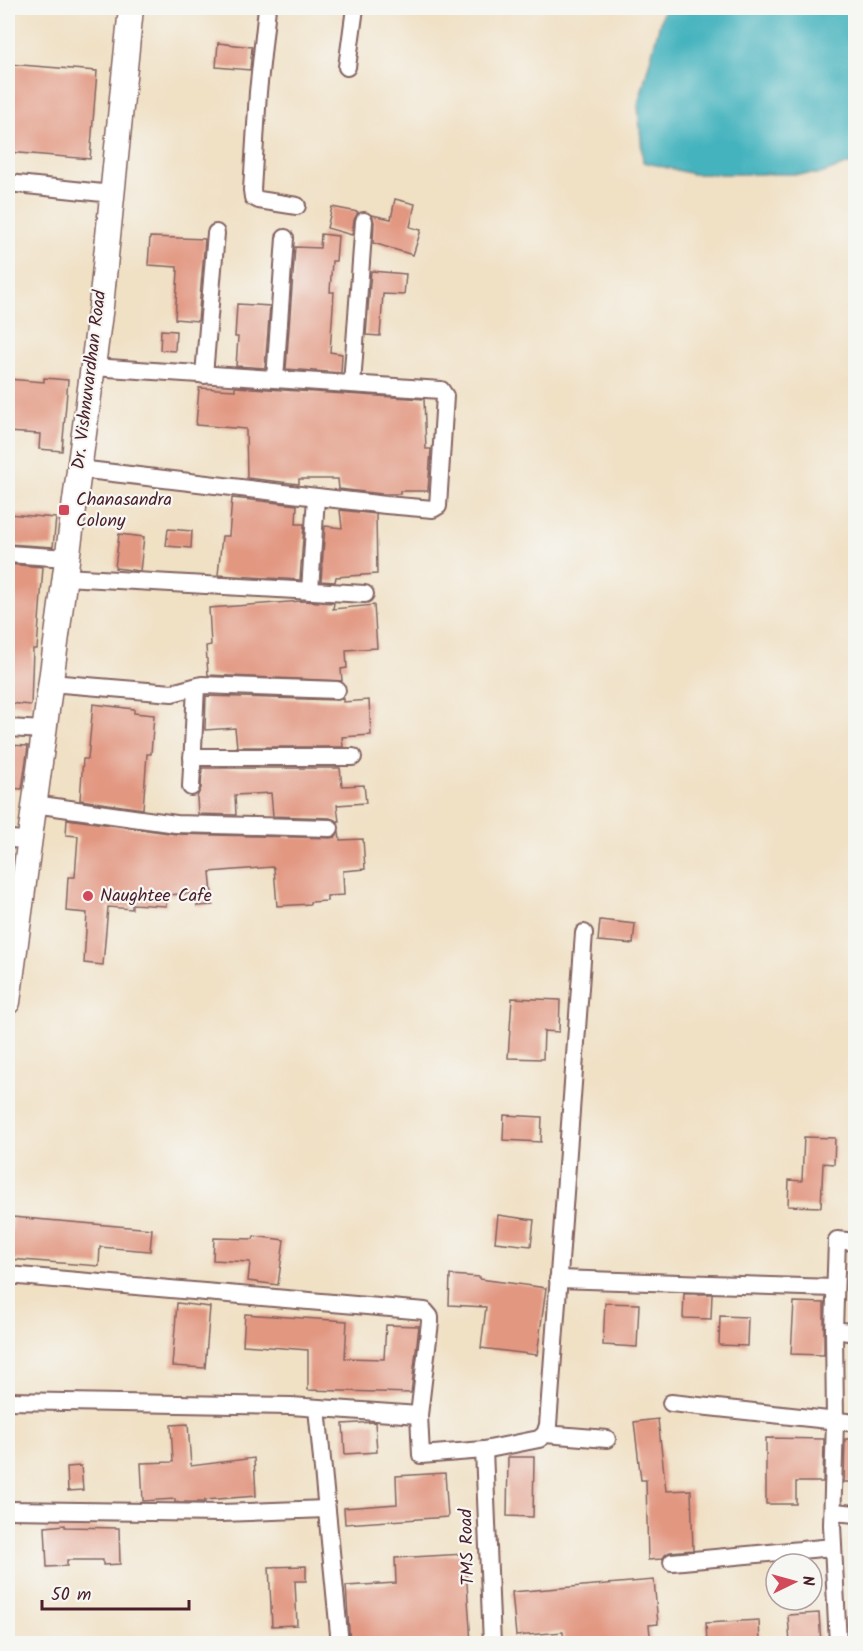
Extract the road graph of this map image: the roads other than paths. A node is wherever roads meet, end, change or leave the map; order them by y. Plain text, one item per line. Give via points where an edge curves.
1 (131, 8) edge
2 (267, 8) edge
3 (356, 8) edge
4 (347, 67) dead end
5 (8, 183) edge
6 (112, 194) junction
7 (297, 206) dead end
8 (364, 221) dead end
9 (216, 233) dead end
10 (285, 238) dead end
11 (93, 367) junction
12 (204, 375) junction
13 (275, 379) junction
14 (352, 384) junction
15 (79, 469) junction
16 (316, 497) junction
17 (8, 554) edge
18 (66, 567) junction
19 (310, 591) junction
20 (365, 594) dead end
21 (50, 683) junction
22 (196, 687) junction
23 (337, 690) dead end
24 (8, 728) edge
25 (44, 730) junction
26 (192, 757) junction
27 (353, 757) dead end
28 (190, 786) dead end
29 (34, 804) junction
30 (330, 828) dead end
31 (18, 840) edge
32 (12, 933) edge
33 (584, 933) dead end
34 (8, 1002) edge
35 (855, 1242) edge
36 (8, 1275) edge
37 (558, 1279) junction
38 (835, 1288) junction
39 (834, 1330) junction
40 (855, 1333) edge
41 (8, 1401) edge
42 (671, 1403) dead end
43 (317, 1408) junction
44 (419, 1415) junction
45 (835, 1420) junction
46 (855, 1423) edge
47 (545, 1434) junction
48 (607, 1439) dead end
49 (484, 1450) junction
50 (326, 1509) junction
51 (8, 1510) edge
52 (834, 1512) junction
53 (855, 1514) edge
54 (833, 1547) junction
55 (672, 1562) dead end
56 (340, 1644) edge
57 (492, 1644) edge
58 (838, 1644) edge

1 - 6 main road, Dr. Vishnuvardhan Road
2 - 7 street via 252,190 259,200
3 - 4 street
5 - 6 street
6 - 11 main road, Dr. Vishnuvardhan Road
8 - 14 street
9 - 12 street
10 - 13 street
11 - 12 street
11 - 15 main road, Dr. Vishnuvardhan Road
12 - 13 street
13 - 14 street
14 - 16 street via 444,392 438,506 433,509
15 - 16 street
15 - 18 main road, Dr. Vishnuvardhan Road
16 - 19 street
17 - 18 street
18 - 19 street
18 - 21 main road, Dr. Vishnuvardhan Road
19 - 20 street
21 - 22 street via 172,693
21 - 25 main road, Dr. Vishnuvardhan Road
22 - 23 street
22 - 26 street
24 - 25 street
25 - 29 main road, Dr. Vishnuvardhan Road
26 - 27 street
26 - 28 street
29 - 30 street via 176,824
29 - 31 main road, Dr. Vishnuvardhan Road
31 - 32 main road, Dr. Vishnuvardhan Road
32 - 34 main road, Dr. Vishnuvardhan Road
33 - 37 street
35 - 38 street via 837,1240
36 - 44 street via 425,1311 430,1322
37 - 38 street
37 - 47 street
38 - 39 street
39 - 40 street
39 - 45 street
41 - 43 street
42 - 45 street
43 - 44 street
43 - 50 street
44 - 49 street via 421,1455
45 - 46 street
45 - 52 street
47 - 48 street
47 - 49 street via 539,1439
49 - 57 street, TMS Road
50 - 51 street via 221,1513
50 - 56 street
52 - 53 street
52 - 54 street
54 - 55 street
54 - 58 street

